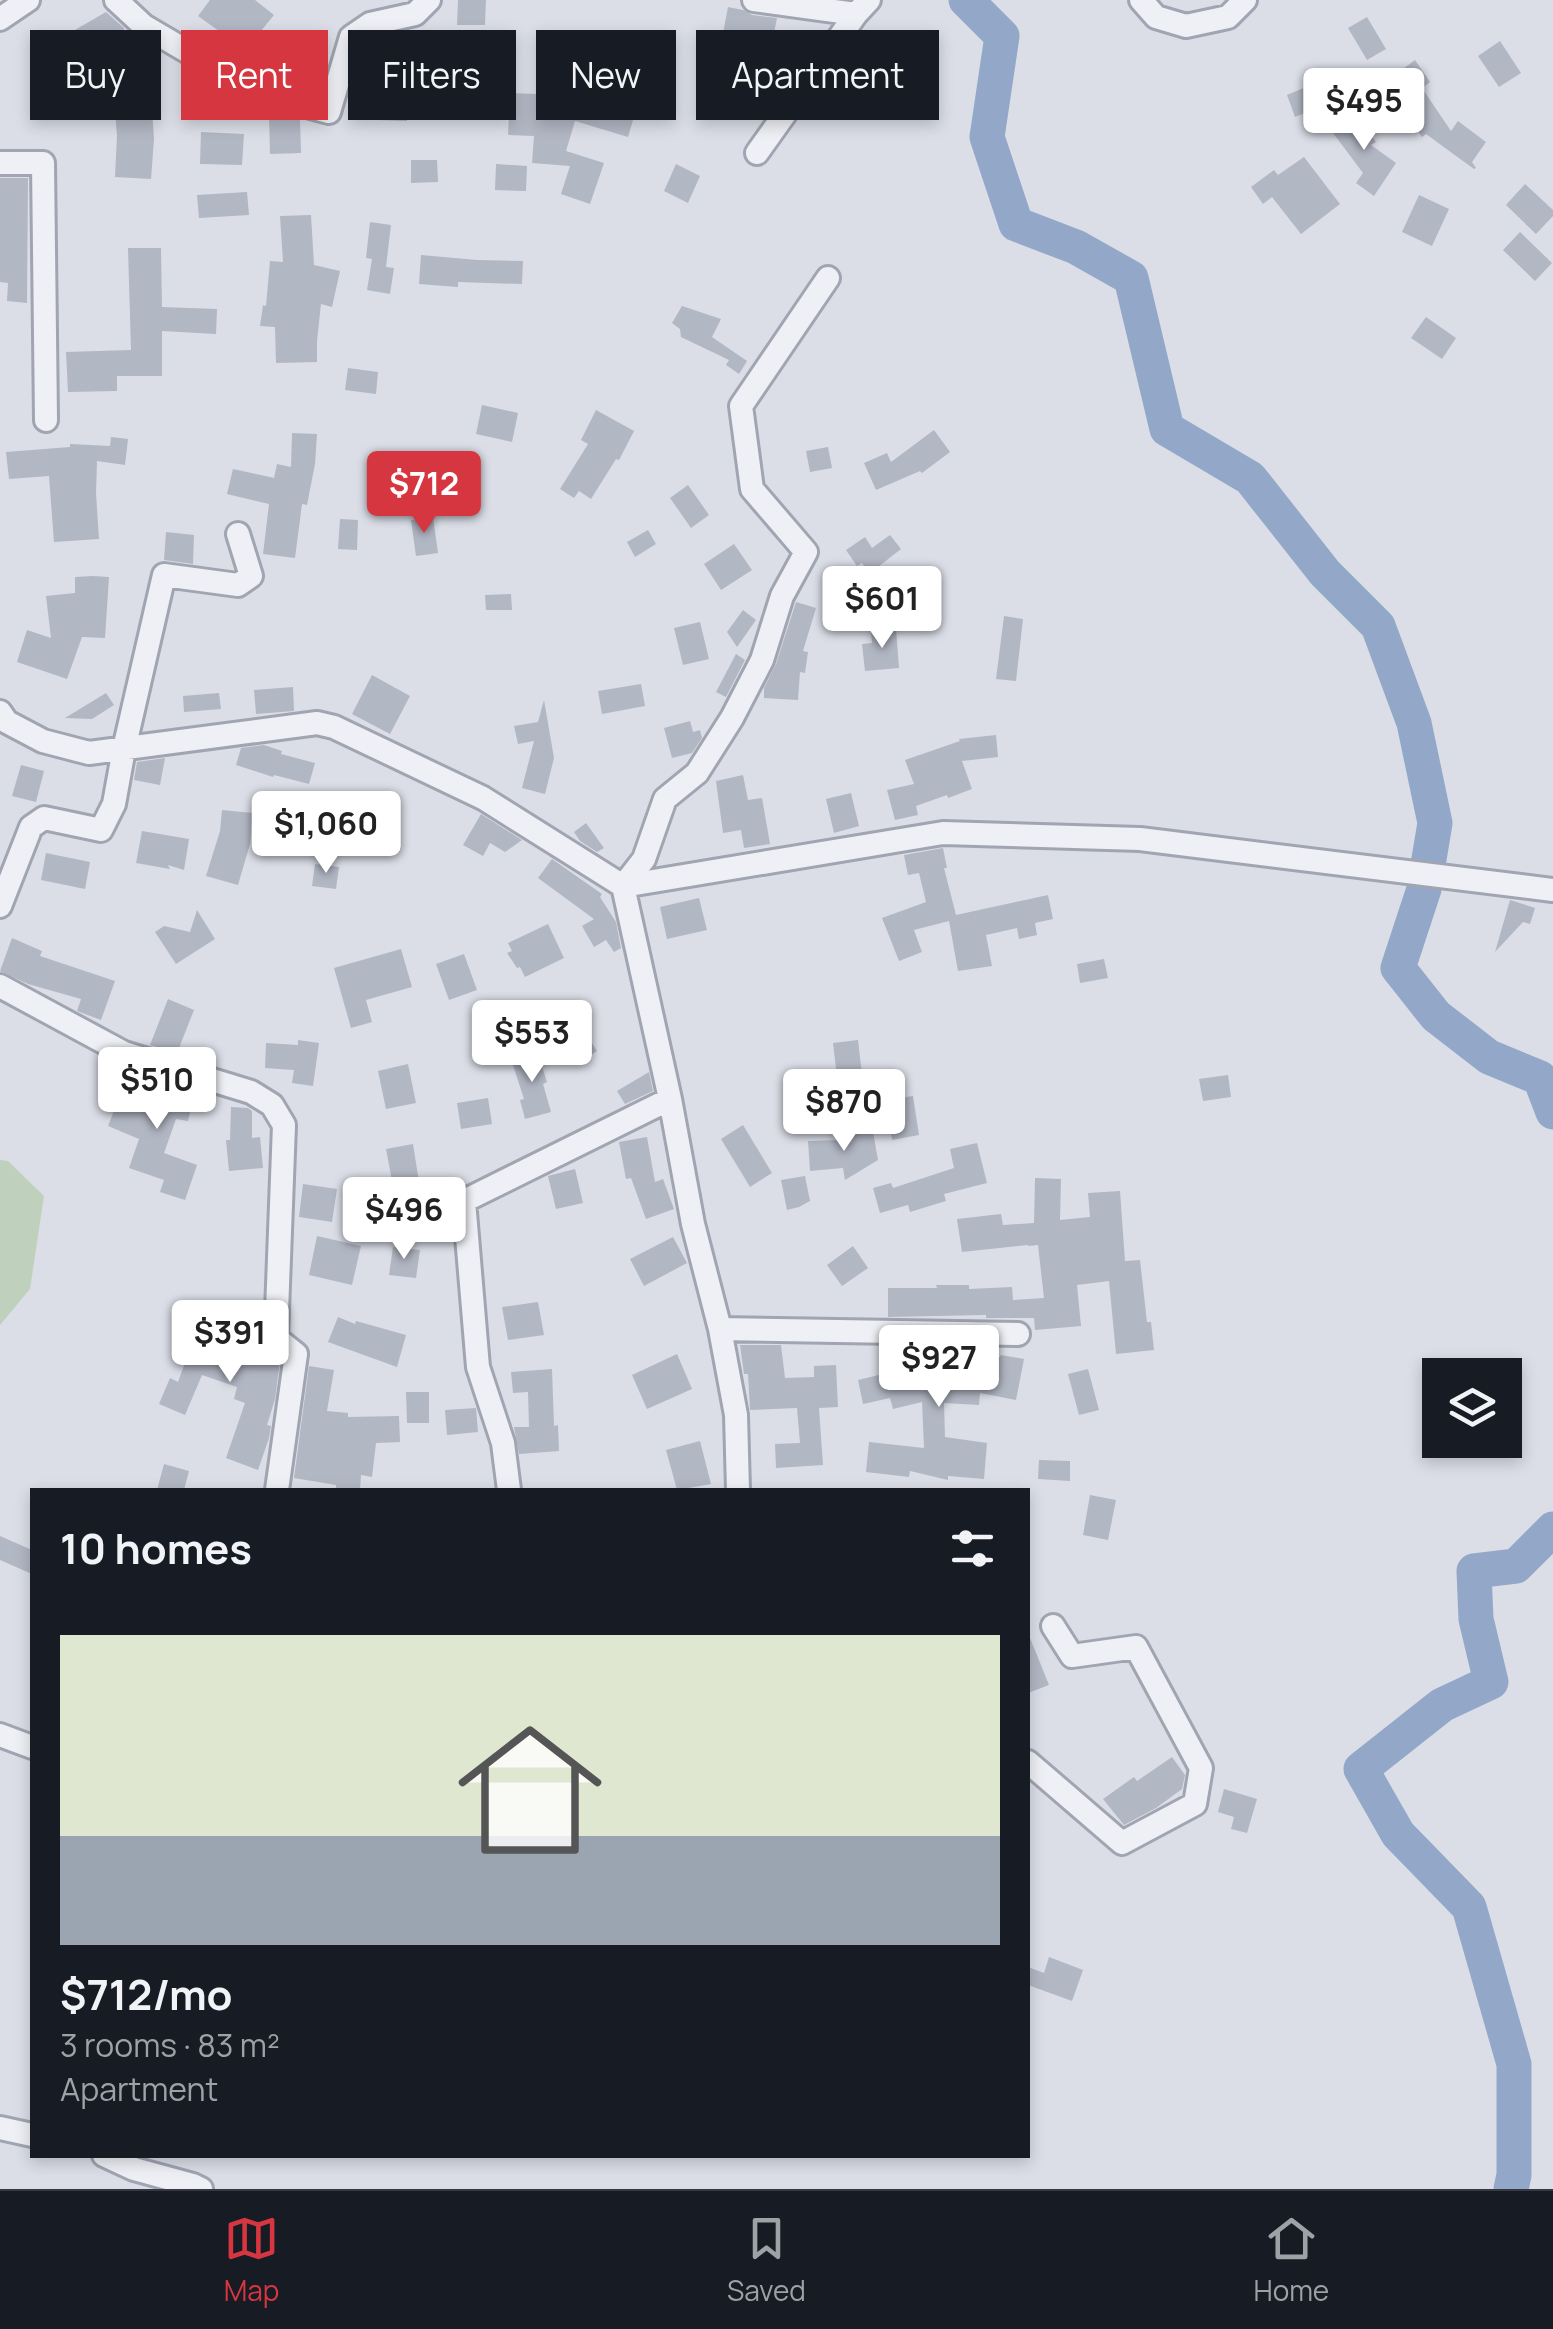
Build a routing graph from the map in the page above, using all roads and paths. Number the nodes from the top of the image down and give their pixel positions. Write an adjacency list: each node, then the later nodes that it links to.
1 (28, 0): 8 (street)
2 (116, 0): 3 (street)
3 (429, 0)
4 (754, 0): 7 (street)
5 (1142, 0): 6 (street)
6 (1245, 0)
7 (863, 7): 9 (street)
8 (0, 19)
9 (757, 153)
10 (0, 164): 12 (street)
11 (828, 278): 16 (street)
12 (46, 420)
13 (238, 534): 15 (street)
14 (0, 712): 15 (street)
15 (124, 748): 16 (street); 18 (street)
16 (623, 886): 17 (street); 20 (street)
17 (1553, 890)
18 (0, 906)
19 (0, 986): 23 (street)
20 (670, 1099): 21 (street); 24 (street)
21 (720, 1329): 22 (street); 25 (street)
22 (1018, 1334)
23 (277, 1488)
24 (510, 1488)
25 (738, 1488)
26 (1053, 1626): 29 (street)
27 (0, 1736): 28 (street)
28 (30, 1746)
29 (1030, 1764)
30 (0, 2128): 31 (street)
31 (30, 2135)
32 (110, 2158): 33 (street)
33 (201, 2189)

